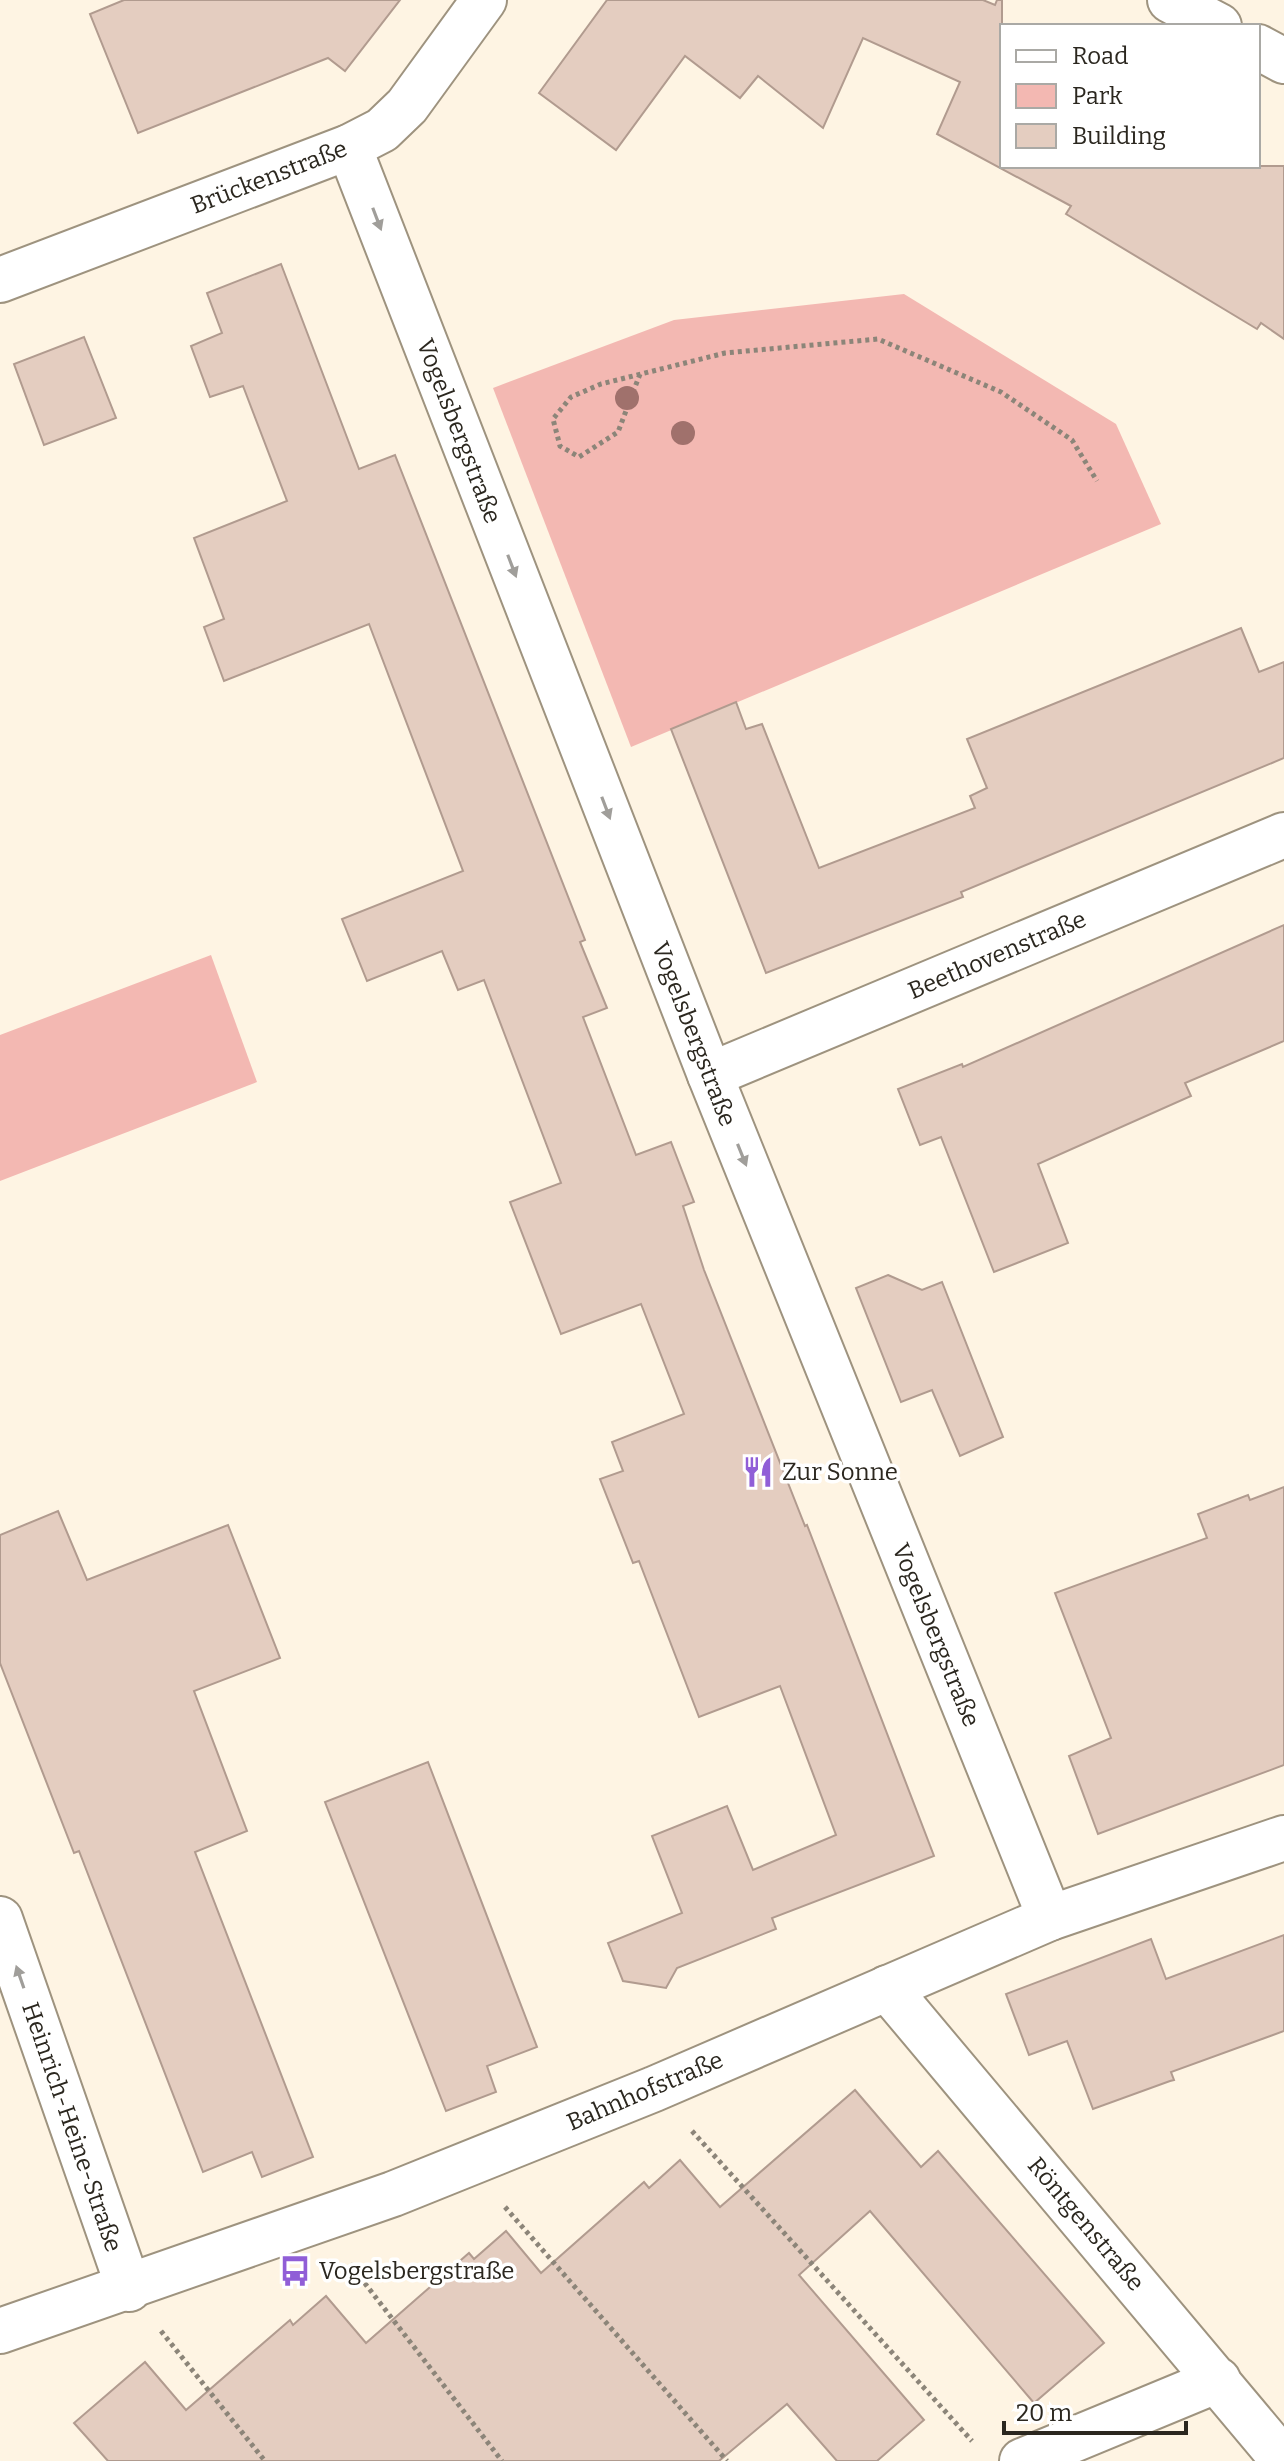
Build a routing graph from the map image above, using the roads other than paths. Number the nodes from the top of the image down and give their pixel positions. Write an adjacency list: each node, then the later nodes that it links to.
1 (484, 0): 6 (street, Brückenstraße)
2 (1170, 0): 3 (street)
3 (1215, 24)
4 (1260, 48): 5 (street)
5 (1284, 61)
6 (349, 147): 7 (street, Brückenstraße); 9 (street, Vogelsbergstraße, one-way to 9)
7 (0, 280)
8 (1284, 835): 9 (street, Beethovenstraße)
9 (710, 1075): 11 (street, Vogelsbergstraße, one-way to 11)
10 (1284, 1838): 11 (street, Bahnhofstraße)
11 (1050, 1918): 13 (street, Bahnhofstraße)
12 (0, 1919): 14 (street, Heinrich-Heine-Straße, one-way to 12)
13 (887, 1988): 14 (street, Bahnhofstraße); 16 (street, Röntgenstraße)
14 (129, 2289): 15 (street, Bahnhofstraße)
15 (0, 2331)
16 (1218, 2380): 17 (street); 18 (street, Röntgenstraße)
17 (1022, 2461)
18 (1284, 2461)

